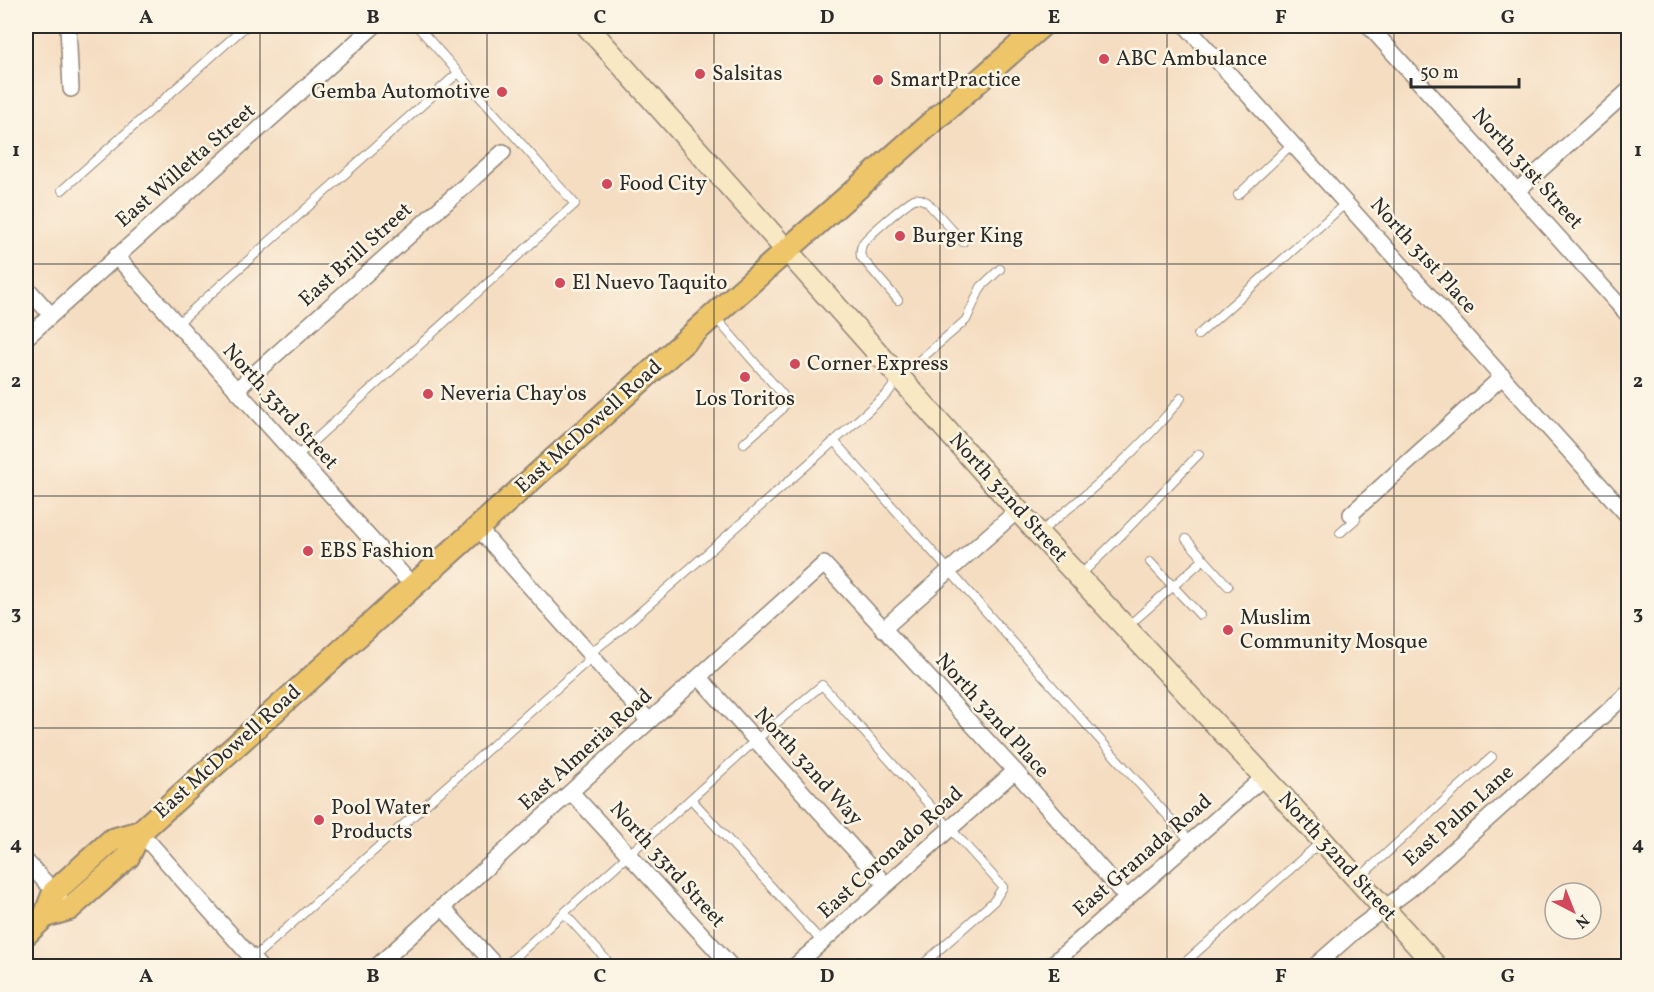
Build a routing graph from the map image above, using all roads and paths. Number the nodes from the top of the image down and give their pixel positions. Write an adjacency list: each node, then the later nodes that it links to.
1 (68, 26): 10 (street)
2 (246, 26): 14 (lane)
3 (374, 26): 20 (street, East Willetta Street)
4 (417, 26): 9 (lane)
5 (586, 26): 19 (main road, North 32nd Street)
6 (1041, 26): 19 (main road, East McDowell Road)
7 (1186, 26): 12 (street, North 31st Place)
8 (1370, 26): 15 (street, North 31st Street)
9 (458, 73): 27 (lane); 37 (lane)
10 (71, 89)
11 (1629, 91): 15 (street)
12 (1292, 144): 16 (lane); 17 (street, North 31st Place)
13 (503, 152): 32 (street, East Brill Street)
14 (62, 190)
15 (1518, 190): 26 (street, North 31st Street)
16 (1238, 195)
17 (1346, 203): 28 (lane); 31 (street, North 31st Place)
18 (963, 242): 23 (lane)
19 (786, 251): 25 (main road, East McDowell Road); 30 (main road, North 32nd Street)
20 (116, 256): 24 (street, East Willetta Street); 27 (street, North 33rd Street)
21 (1000, 269): 30 (lane)
22 (26, 286): 24 (street)
23 (898, 300)
24 (51, 315): 29 (street, East Willetta Street)
25 (714, 315): 35 (lane); 41 (main road, East McDowell Road)
26 (1629, 315)
27 (177, 324): 32 (street, North 33rd Street)
28 (1198, 334)
29 (26, 338)
30 (900, 376): 34 (lane); 38 (main road, North 32nd Street)
31 (1503, 376): 39 (street); 40 (street, North 31st Place)
32 (236, 390): 37 (street, North 33rd Street)
33 (1181, 398): 42 (lane)
34 (834, 441): 48 (lane); 56 (lane)
35 (744, 443)
36 (1199, 454): 49 (lane)
37 (296, 457): 50 (street, North 33rd Street)
38 (1018, 510): 42 (main road, North 32nd Street); 48 (street)
39 (1351, 514): 43 (lane)
40 (1629, 516)
41 (478, 528): 50 (main road, East McDowell Road); 56 (street)
42 (1038, 533): 49 (main road, North 32nd Street)
43 (1340, 533)
44 (1186, 539): 45 (lane)
45 (1204, 559): 51 (lane); 52 (lane)
46 (1150, 562): 51 (lane)
47 (824, 564): 55 (street, North 32nd Place); 57 (street, East Almeria Road)
48 (950, 570): 55 (street); 69 (lane)
49 (1078, 576): 54 (main road, North 32nd Street)
50 (413, 586): 67 (main road, East McDowell Road)
51 (1173, 586): 53 (lane); 54 (lane)
52 (1228, 586)
53 (1200, 615)
54 (1127, 627): 63 (main road, North 32nd Street)
55 (883, 629): 62 (street, North 32nd Place)
56 (590, 656): 59 (street); 81 (lane)
57 (699, 677): 59 (street, East Almeria Road); 60 (street, North 32nd Way)
58 (1629, 693): 77 (street, East Palm Lane)
59 (649, 721): 64 (street, East Almeria Road)
60 (756, 740): 65 (lane); 66 (lane); 73 (street, North 32nd Way)
61 (1492, 757): 72 (lane)
62 (1015, 771): 66 (street, East Coronado Road); 74 (street, North 32nd Place)
63 (1264, 777): 68 (main road, North 32nd Street); 69 (street, East Granada Road)
64 (572, 792): 70 (street, North 33rd Street); 76 (street, East Almeria Road)
65 (691, 799): 70 (lane); 80 (lane)
66 (949, 829): 73 (street, East Coronado Road); 88 (lane)
67 (140, 832): 75 (main road, East McDowell Road); 81 (street)
68 (1323, 841): 72 (main road, North 32nd Street); 90 (lane)
69 (1191, 842): 74 (street, East Granada Road)
70 (629, 854): 78 (lane); 86 (street, North 33rd Street)
71 (26, 861): 75 (street)
72 (1358, 880): 77 (main road, North 32nd Street)
73 (886, 885): 80 (street, East Coronado Road)
74 (1127, 898): 89 (street, East Granada Road)
75 (62, 901): 79 (main road, East McDowell Road)
76 (442, 907): 82 (street, East Almeria Road); 83 (street)
77 (1383, 909): 91 (street, East Palm Lane); 92 (main road, North 32nd Street)
78 (564, 913): 84 (lane); 85 (lane)
79 (26, 934)
80 (822, 942): 87 (street, East Coronado Road)
81 (255, 963)
82 (377, 966)
83 (496, 966)
84 (505, 966)
85 (612, 966)
86 (731, 966)
87 (795, 966)
88 (921, 966)
89 (1050, 966)
90 (1181, 966)
91 (1315, 966)
92 (1436, 966)

